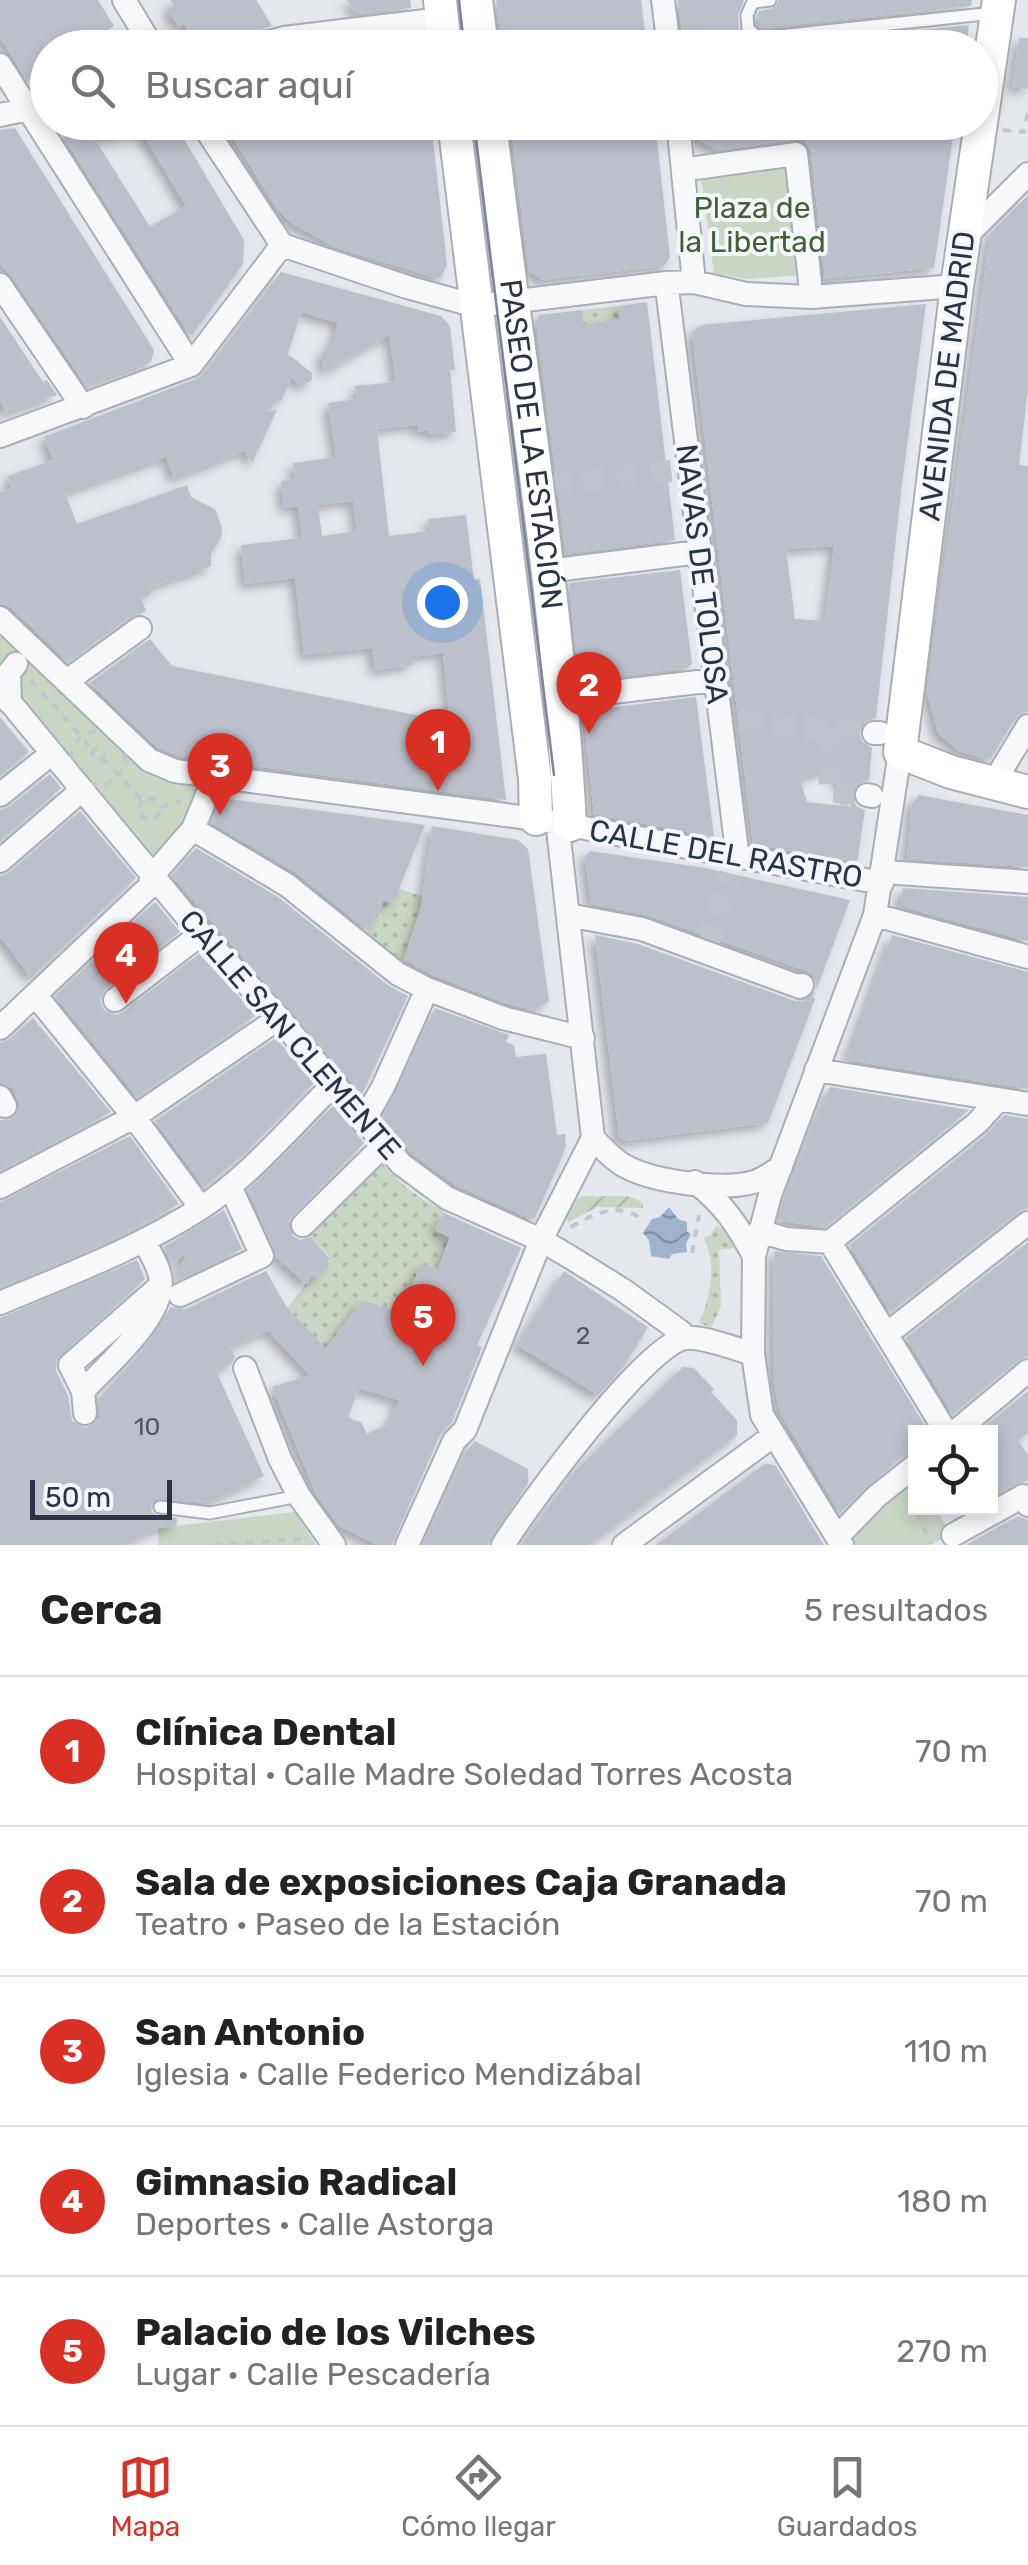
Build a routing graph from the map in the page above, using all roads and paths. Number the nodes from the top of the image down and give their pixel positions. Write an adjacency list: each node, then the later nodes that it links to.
1 (124, 0): 7 (street)
2 (476, 0): 9 (main road)
3 (663, 0): 10 (street)
4 (770, 0): 11 (lane)
5 (998, 6): 12 (lane)
6 (442, 22): 8 (street)
7 (142, 30)
8 (363, 30)
9 (480, 30)
10 (667, 30)
11 (749, 30)
12 (819, 30)
13 (0, 65): 14 (street)
14 (30, 100)
15 (30, 109): 17 (street)
16 (1028, 111): 18 (path)
17 (0, 115)
18 (1003, 130)
19 (56, 140): 36 (street)
20 (213, 140): 28 (street)
21 (456, 140): 35 (main road, PASEO DE LA ESTACIÓN)
22 (492, 140): 34 (main road, PASEO DE LA ESTACIÓN)
23 (680, 140): 29 (street)
24 (978, 140): 27 (main road, AVENIDA DE MADRID)
25 (696, 168): 30 (street)
26 (1028, 174): 27 (street)
27 (964, 238): 32 (main road, AVENIDA DE MADRID)
28 (282, 245): 35 (street); 36 (street)
29 (694, 282): 32 (street); 34 (street)
30 (810, 282)
31 (0, 285): 37 (street)
32 (957, 286): 50 (main road, AVENIDA DE MADRID)
33 (668, 296): 39 (street, NAVAS DE TOLOSA)
34 (511, 302): 35 (street); 40 (main road, PASEO DE LA ESTACIÓN)
35 (476, 306): 60 (main road, PASEO DE LA ESTACIÓN)
36 (191, 366): 37 (street)
37 (82, 408): 38 (street)
38 (0, 436)
39 (699, 552): 40 (street); 44 (street, NAVAS DE TOLOSA)
40 (548, 571): 47 (main road, PASEO DE LA ESTACIÓN)
41 (0, 618): 45 (street, CALLE DEL RASTRO)
42 (140, 628): 45 (street)
43 (16, 664): 46 (street); 49 (path)
44 (715, 680): 47 (street); 62 (street, NAVAS DE TOLOSA)
45 (67, 681): 53 (street, CALLE DEL RASTRO)
46 (5, 697): 51 (street, CALLE SAN CLEMENTE)
47 (562, 698): 60 (main road, PASEO DE LA ESTACIÓN)
48 (1028, 726): 54 (street)
49 (81, 735): 52 (path); 52 (path); 52 (path)
50 (885, 740): 54 (main road); 64 (street)
51 (52, 754): 55 (street, CALLE SAN CLEMENTE); 56 (street)
52 (118, 776): 57 (path)
53 (214, 778): 59 (street); 60 (street, CALLE DEL RASTRO)
54 (1012, 788)
55 (82, 790): 61 (street); 63 (street, CALLE SAN CLEMENTE)
56 (0, 795)
57 (142, 800): 58 (path); 58 (path)
58 (161, 807): 59 (path)
59 (185, 820): 63 (street); 71 (street)
60 (555, 824): 64 (street, CALLE DEL RASTRO); 66 (street)
61 (0, 861)
62 (734, 863)
63 (152, 876): 68 (street, CALLE SAN CLEMENTE); 72 (street)
64 (883, 877): 65 (street, CALLE DEL RASTRO); 67 (street)
65 (1028, 882)
66 (568, 915): 70 (street); 76 (street)
67 (875, 916): 69 (street); 77 (street)
68 (202, 934): 73 (street); 74 (street, CALLE SAN CLEMENTE)
69 (1028, 957)
70 (800, 987)
71 (427, 989): 76 (street); 82 (street)
72 (36, 996): 75 (street); 81 (street)
73 (115, 1000)
74 (279, 1018): 78 (street, CALLE SAN CLEMENTE); 81 (street)
75 (0, 1028)
76 (583, 1038): 83 (street)
77 (816, 1070): 79 (street); 85 (street)
78 (335, 1083): 82 (street, CALLE SAN CLEMENTE); 87 (street)
79 (1000, 1099): 80 (street); 97 (street)
80 (1028, 1104)
81 (134, 1117): 88 (street); 89 (street)
82 (363, 1122): 84 (street, CALLE SAN CLEMENTE)
83 (593, 1138): 86 (street); 96 (street)
84 (383, 1146): 93 (street); 96 (street, CALLE SAN CLEMENTE)
85 (781, 1166): 86 (street); 94 (street)
86 (695, 1182): 99 (street)
87 (230, 1186): 89 (street); 100 (street)
88 (0, 1187)
89 (201, 1208): 95 (street)
90 (698, 1210): 98 (path)
91 (640, 1218): 96 (path)
92 (1028, 1223): 103 (street)
93 (303, 1225)
94 (759, 1231): 97 (street); 99 (street)
95 (144, 1240): 100 (street); 101 (street)
96 (541, 1240): 102 (street, CALLE SAN CLEMENTE); 120 (street)
97 (830, 1242): 103 (street)
98 (692, 1252)
99 (754, 1256): 104 (street)
100 (170, 1290): 107 (street)
101 (0, 1304)
102 (681, 1332)
103 (887, 1334): 108 (street)
104 (754, 1354): 110 (street); 121 (street)
105 (245, 1368): 112 (street)
106 (1028, 1372): 109 (street)
107 (84, 1402)
108 (942, 1425)
109 (964, 1425)
110 (774, 1436): 117 (street); 122 (street)
111 (908, 1471): 117 (street)
112 (299, 1496): 114 (lane); 118 (street)
113 (1028, 1505): 116 (street)
114 (160, 1507)
115 (930, 1515): 116 (path)
116 (942, 1539)
117 (840, 1540)
118 (330, 1543): 119 (path)
119 (214, 1545)
120 (407, 1545)
121 (503, 1545)
122 (624, 1545)

